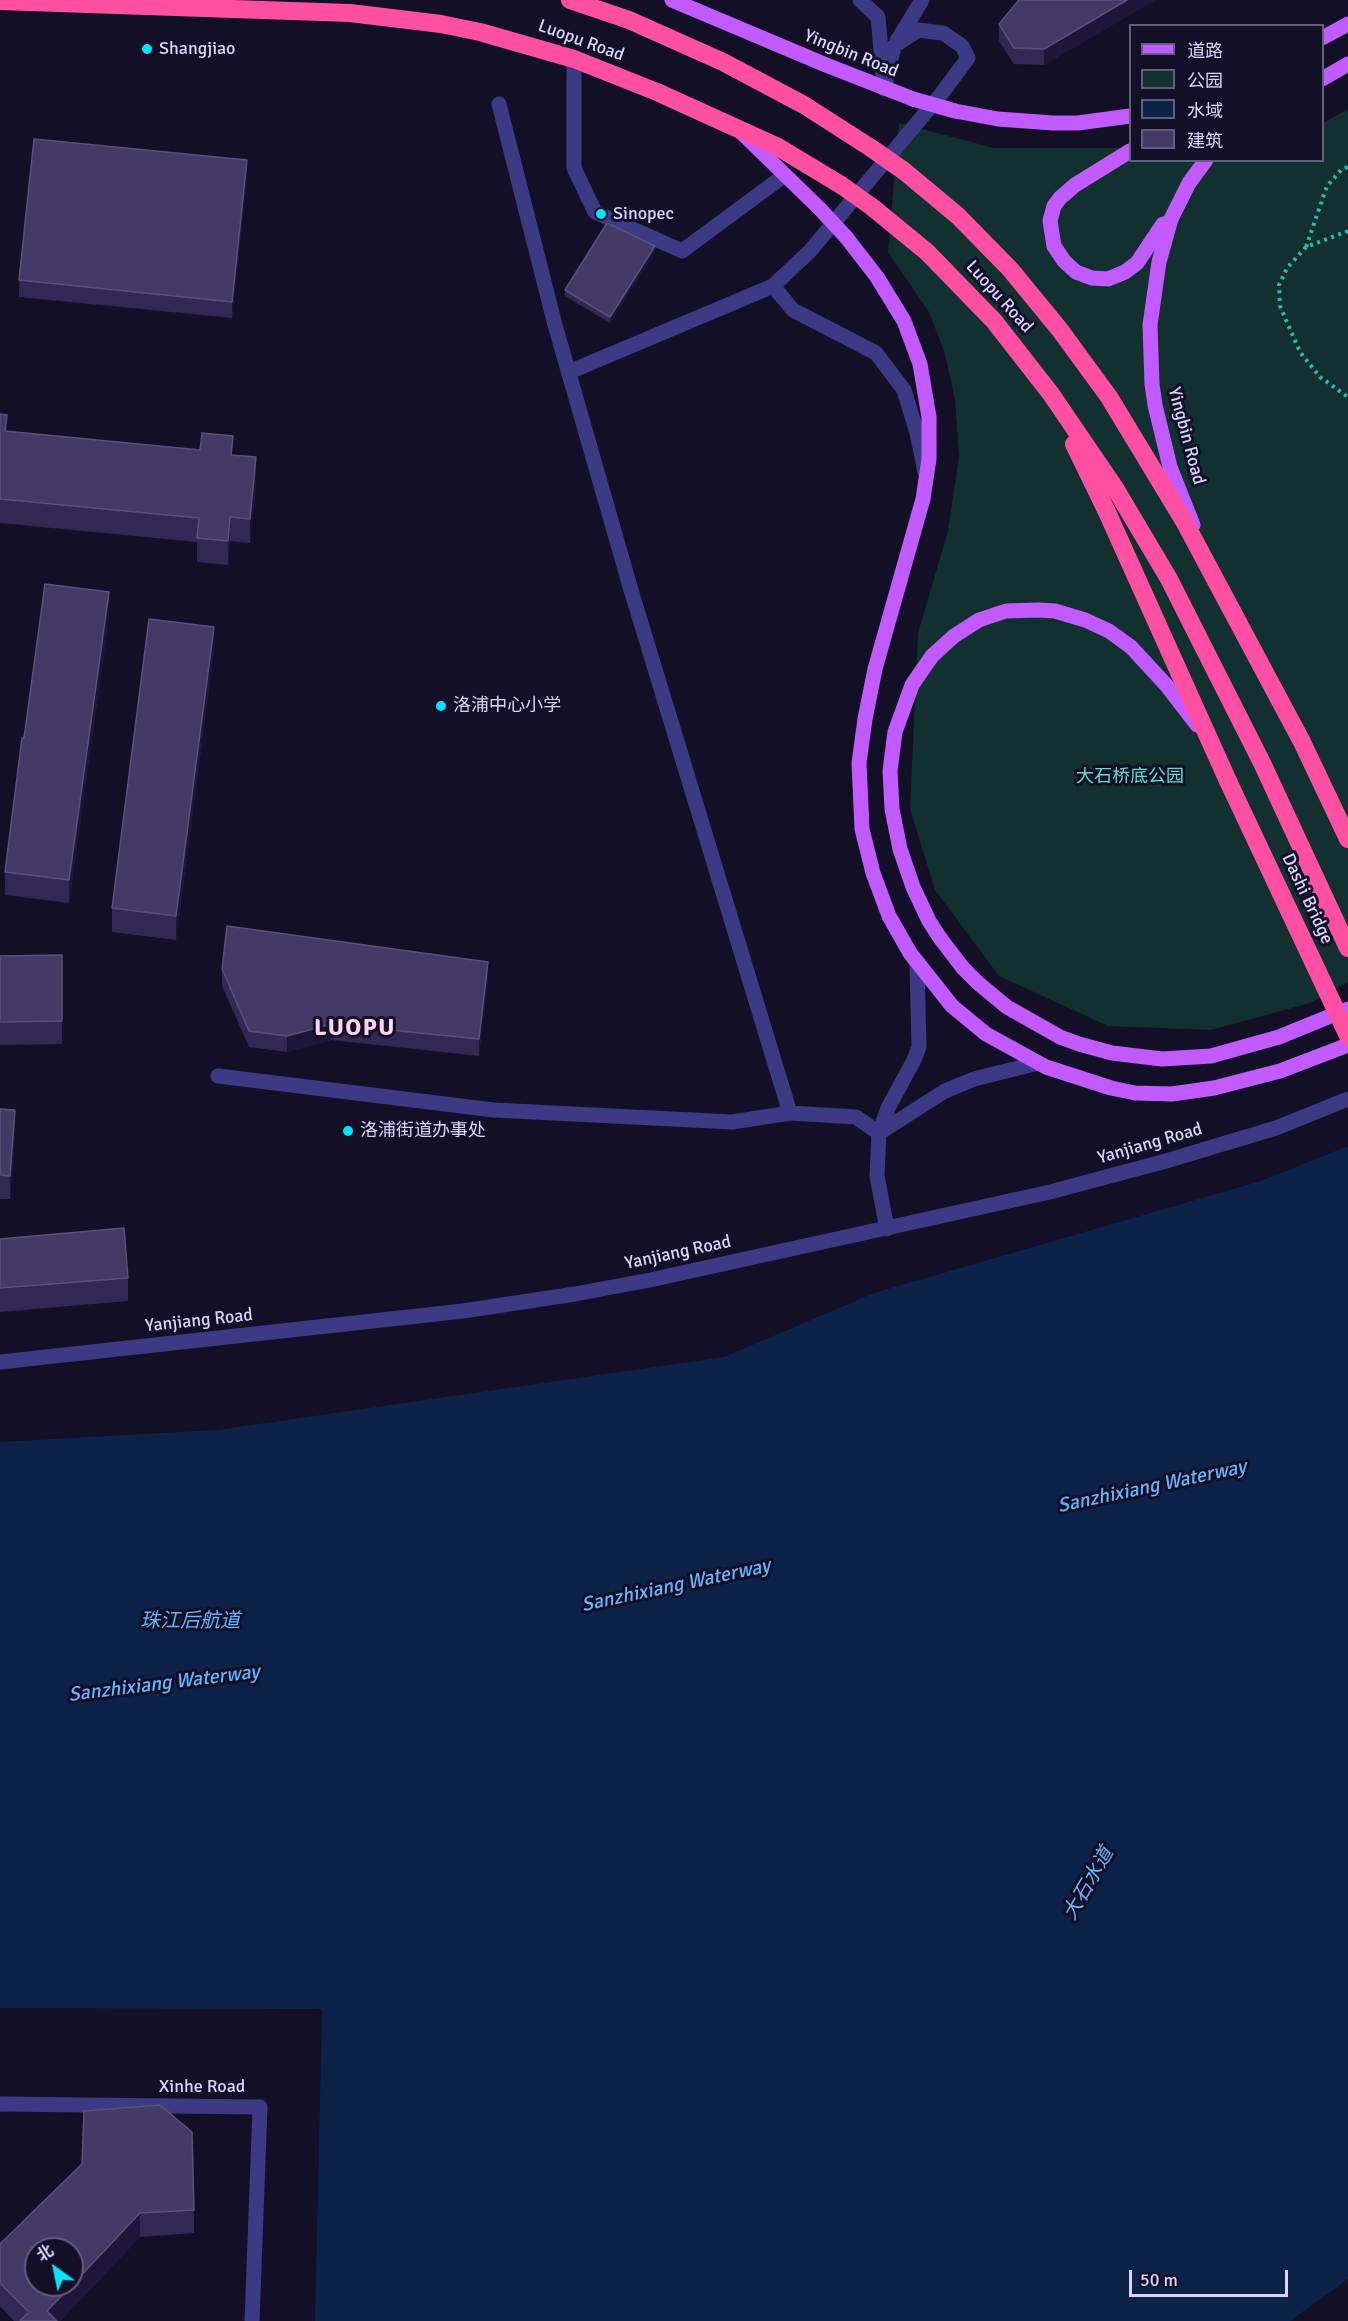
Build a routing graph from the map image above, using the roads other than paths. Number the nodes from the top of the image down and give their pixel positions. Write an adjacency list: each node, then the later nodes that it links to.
1 (570, 0): 25 (highway, Luopu Road, bridge)
2 (672, 0): 6 (main road, Yingbin Road)
3 (860, 0): 13 (street)
4 (922, 0): 9 (street)
5 (0, 1): 10 (highway, Luopu Road)
6 (696, 3): 13 (main road, Yingbin Road)
7 (1348, 24): 8 (main road)
8 (1324, 37)
9 (894, 46): 13 (street); 21 (street)
10 (574, 59): 16 (highway, Luopu Road); 19 (street)
11 (1348, 64): 12 (main road)
12 (1324, 78)
13 (884, 88): 15 (main road, Yingbin Road, bridge)
14 (499, 104): 22 (street)
15 (1129, 116)
16 (737, 129): 19 (main road); 23 (highway, Luopu Road, bridge)
17 (1129, 152): 20 (main road)
18 (1205, 162): 20 (main road, Yingbin Road)
19 (785, 175): 24 (main road, bridge)
20 (1189, 183): 25 (main road, Yingbin Road)
21 (773, 286): 22 (street); 24 (street)
22 (568, 372): 37 (street)
23 (1044, 384): 26 (highway, Luopu Road); 27 (highway, Luopu Road)
24 (927, 479): 30 (main road)
25 (1302, 742): 28 (highway)
26 (1262, 763): 29 (highway, Dashi Bridge)
27 (1228, 781): 31 (main road); 32 (highway, Dashi Bridge, bridge)
28 (1348, 839)
29 (1348, 948)
30 (917, 964): 34 (main road); 38 (street)
31 (1348, 1009)
32 (1348, 1035)
33 (1348, 1045): 34 (main road)
34 (1038, 1063): 38 (street)
35 (218, 1077): 37 (street)
36 (1348, 1099): 39 (street, Yanjiang Road)
37 (790, 1113): 38 (street)
38 (879, 1133): 39 (street)
39 (887, 1229): 40 (street, Yanjiang Road)
40 (0, 1362)
41 (0, 2104): 42 (street, Xinhe Road)
42 (252, 2321)

